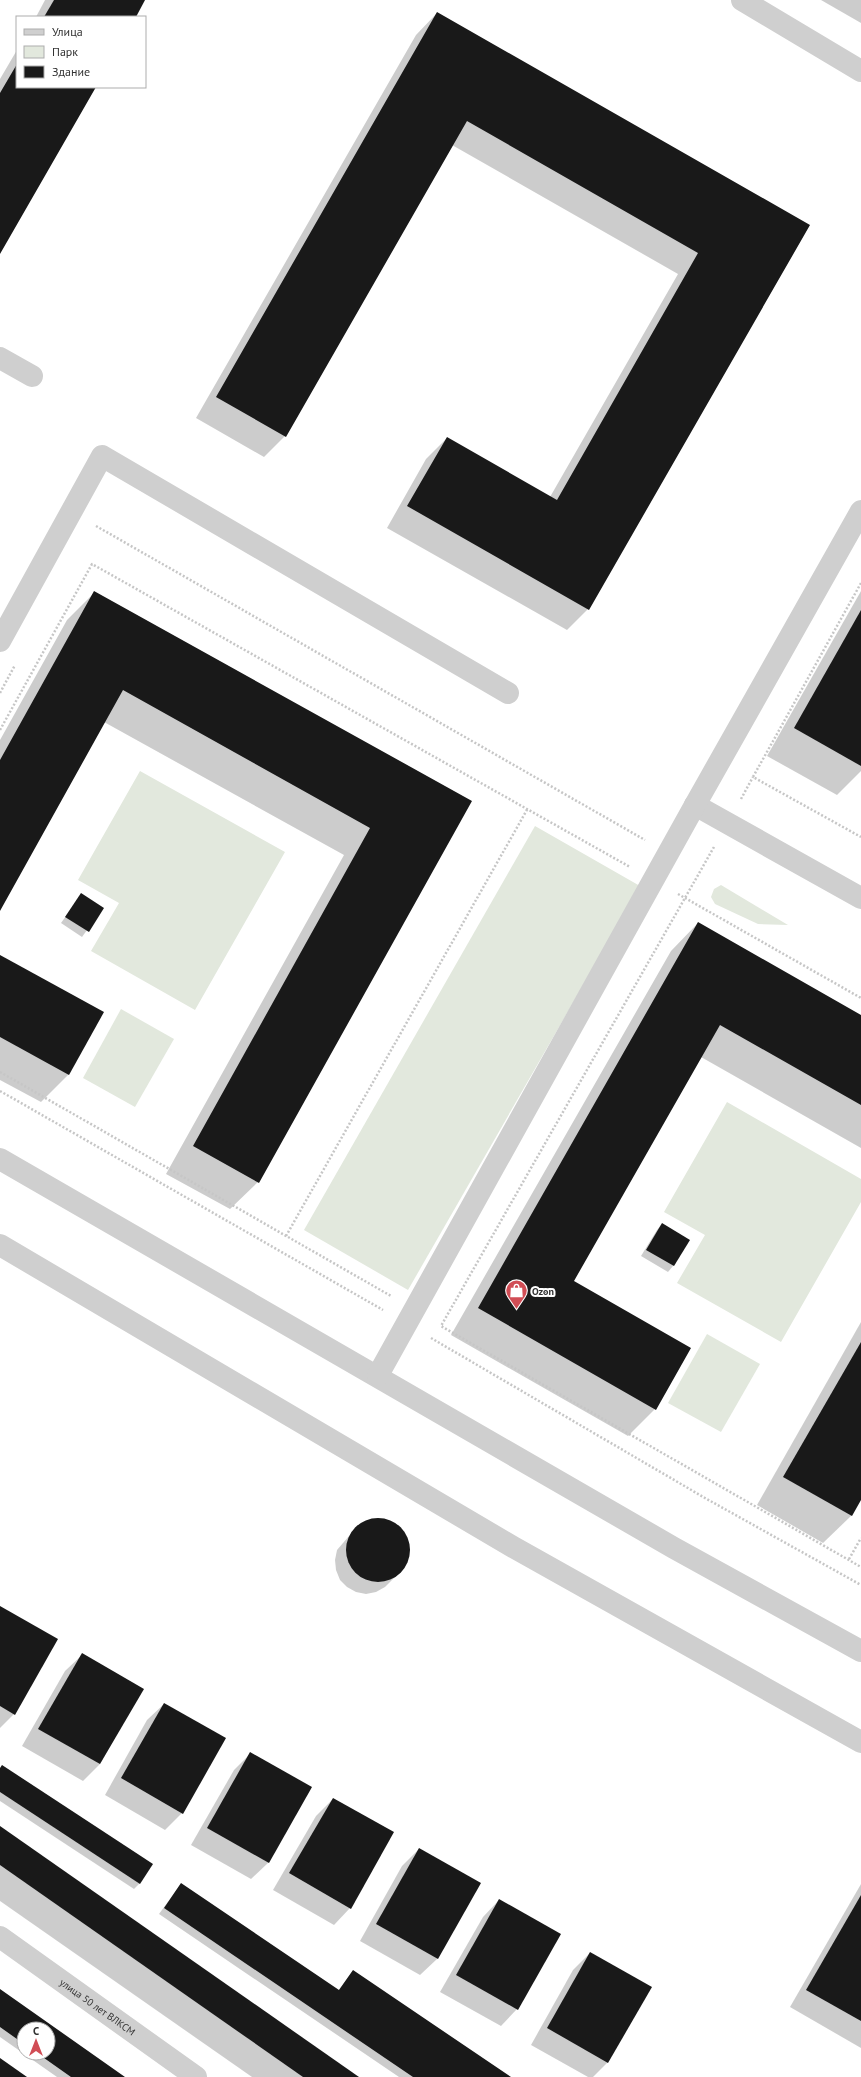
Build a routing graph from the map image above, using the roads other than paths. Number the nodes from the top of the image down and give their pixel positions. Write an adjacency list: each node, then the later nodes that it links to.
1 (742, 0): 2 (street)
2 (861, 71)
3 (0, 358): 4 (street)
4 (32, 376)
5 (861, 511): 8 (street)
6 (0, 641): 7 (street)
7 (508, 693)
8 (695, 805): 9 (street); 12 (street)
9 (861, 898)
10 (0, 1159): 12 (street)
11 (0, 1245): 14 (street)
12 (378, 1375): 13 (street)
13 (861, 1652)
14 (861, 1742)
15 (0, 1936): 16 (street, улица 50 лет ВЛКСМ)
16 (196, 2077)

